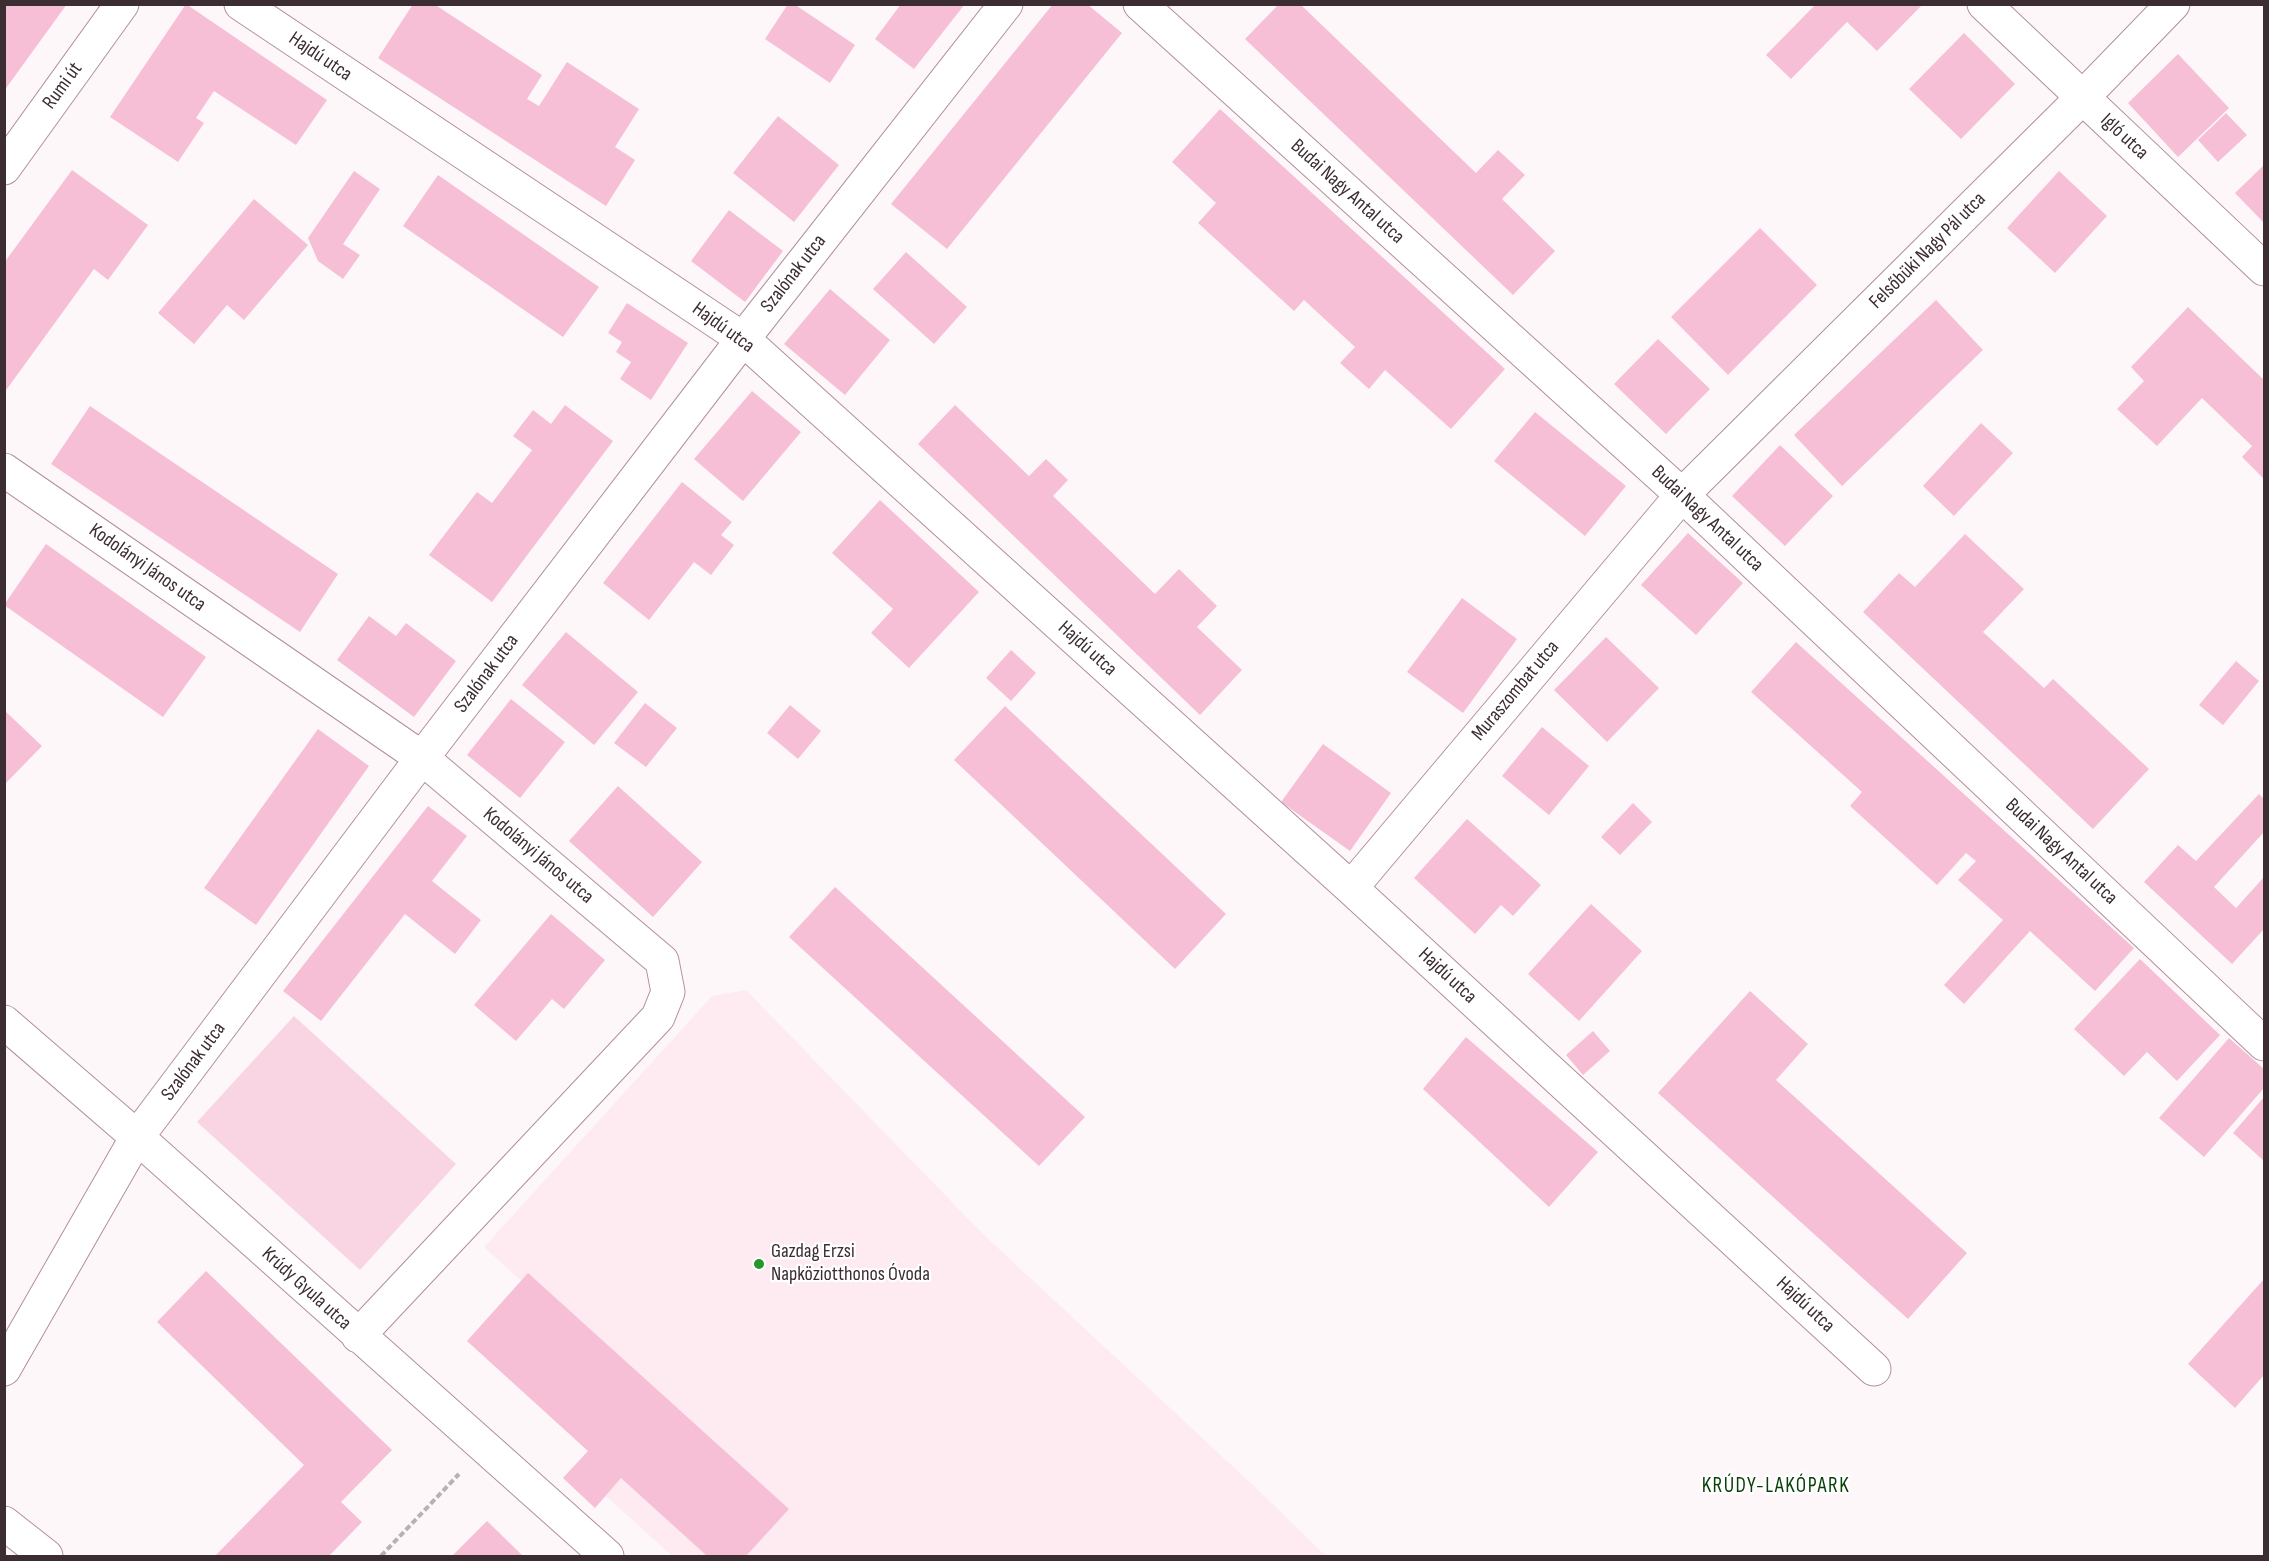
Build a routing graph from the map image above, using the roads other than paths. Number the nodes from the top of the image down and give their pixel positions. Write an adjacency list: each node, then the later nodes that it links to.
1 (122, 4): 8 (street, Rumi út)
2 (241, 4): 10 (street, Hajdú utca)
3 (1006, 4): 10 (street, Szalónak utca)
4 (1140, 4): 12 (street, Budai Nagy Antal utca)
5 (1984, 4): 7 (street, Igló utca)
6 (2173, 4): 7 (street, Felsőbüki Nagy Pál utca)
7 (2082, 98): 9 (street, Igló utca); 12 (street, Felsőbüki Nagy Pál utca)
8 (4, 168)
9 (2265, 269)
10 (743, 339): 13 (street, Szalónak utca); 14 (street, Hajdú utca)
11 (4, 470): 13 (street, Kodolányi János utca)
12 (1682, 495): 14 (street, Muraszombat utca); 16 (street, Budai Nagy Antal utca)
13 (422, 759): 17 (street, Szalónak utca); 18 (street, Kodolányi János utca)
14 (1351, 888): 20 (street, Hajdú utca)
15 (4, 1022): 17 (street, Krúdy Gyula utca)
16 (2265, 1044)
17 (137, 1137): 18 (street, Krúdy Gyula utca); 19 (street, Szalónak utca)
18 (358, 1336): 23 (street, Krúdy Gyula utca)
19 (4, 1369)
20 (1874, 1369)
21 (4, 1523): 22 (street)
22 (46, 1557)
23 (607, 1557)

